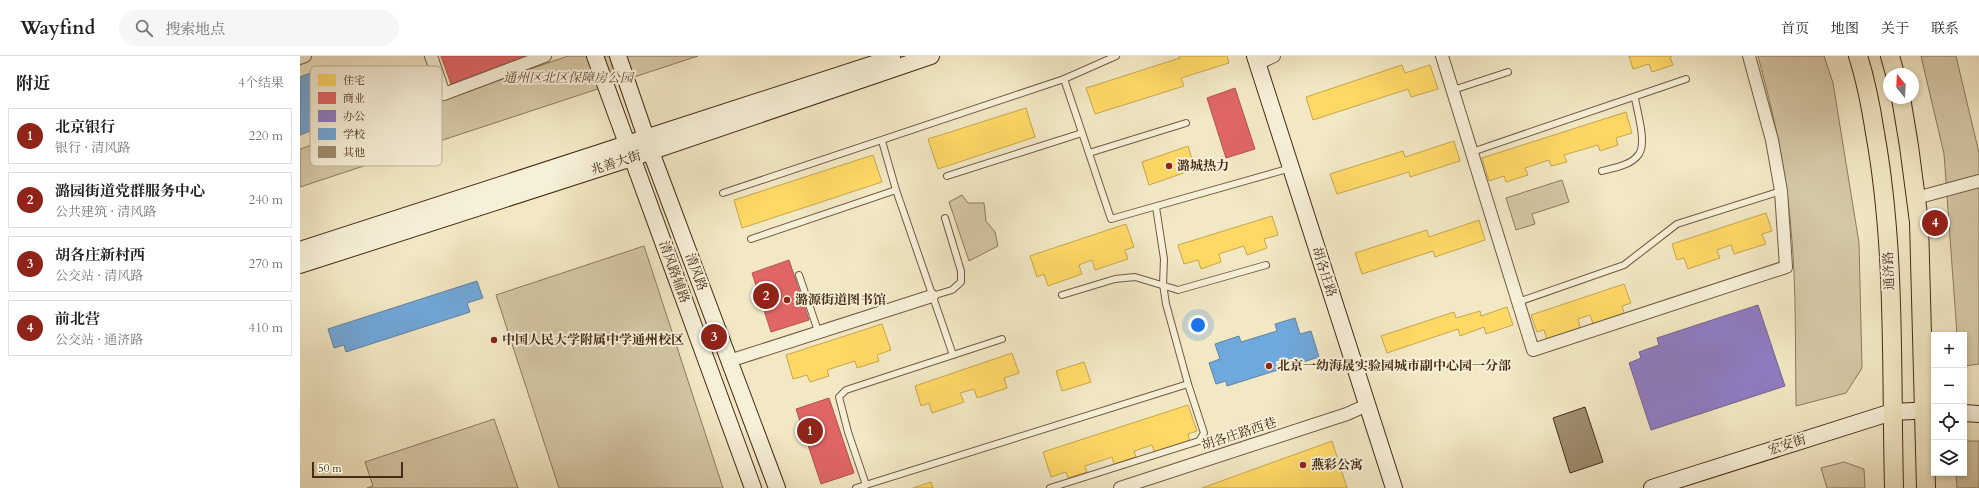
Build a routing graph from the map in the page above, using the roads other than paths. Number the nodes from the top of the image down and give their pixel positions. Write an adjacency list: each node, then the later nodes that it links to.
1 (305, 56): 14 (street)
2 (431, 56): 16 (street)
3 (545, 56): 21 (street)
4 (595, 56): 29 (street, 清风路辅路)
5 (618, 56): 28 (street, 清风路)
6 (898, 56): 28 (street, 兆善大街)
7 (931, 56): 28 (street, 兆善大街)
8 (1116, 56): 19 (lane)
9 (1274, 56): 15 (street)
10 (1442, 56): 22 (street)
11 (1749, 56): 37 (street)
12 (1858, 56): 58 (main road, 通济路)
13 (1890, 56): 17 (main road)
14 (300, 58)
15 (1256, 60): 32 (street, 胡各庄路)
16 (434, 66)
17 (1893, 68)
18 (1508, 72): 22 (lane)
19 (1064, 79): 26 (lane); 27 (lane)
20 (1686, 79): 23 (lane)
21 (442, 88)
22 (1453, 90): 30 (street)
23 (1635, 98): 30 (lane); 33 (lane)
24 (1902, 104): 39 (main road)
25 (1186, 123): 31 (lane)
26 (1082, 133): 31 (lane); 34 (lane)
27 (882, 141): 36 (lane); 38 (lane)
28 (649, 145): 29 (street, 兆善大街); 54 (street, 清风路)
29 (630, 151): 43 (street, 兆善大街); 44 (street, 兆善大街); 62 (street, 清风路辅路)
30 (1472, 152): 50 (street)
31 (1089, 153): 40 (lane)
32 (1291, 168): 40 (lane); 56 (street, 胡各庄路)
33 (1602, 172)
34 (947, 176)
35 (1979, 181): 39 (street)
36 (896, 190): 42 (lane); 49 (lane)
37 (1781, 191): 50 (lane); 50 (street)
38 (723, 193)
39 (1916, 198): 57 (main road)
40 (1156, 207): 47 (lane)
41 (945, 218): 49 (lane)
42 (751, 239)
43 (300, 250)
44 (300, 265)
45 (1266, 265): 47 (lane)
46 (800, 274): 51 (lane)
47 (1162, 284): 48 (lane); 55 (lane)
48 (1062, 295)
49 (932, 296): 51 (street); 53 (lane)
50 (1518, 302)
51 (818, 331): 54 (street)
52 (1002, 339): 53 (lane)
53 (952, 355): 61 (lane)
54 (729, 361): 63 (street, 清风路)
55 (1188, 384): 61 (lane); 65 (lane)
56 (1367, 405): 66 (street, 胡各庄路西巷); 67 (street, 胡各庄路)
57 (1928, 410): 58 (street, 宏安街); 70 (main road)
58 (1892, 412): 68 (street, 宏安街); 69 (main road, 通济路)
59 (1967, 413): 60 (street)
60 (1979, 414)
61 (866, 485): 64 (lane)
62 (753, 488)
63 (777, 488)
64 (856, 488)
65 (1050, 488)
66 (1120, 488)
67 (1394, 488)
68 (1652, 488)
69 (1894, 488)
70 (1926, 488)

